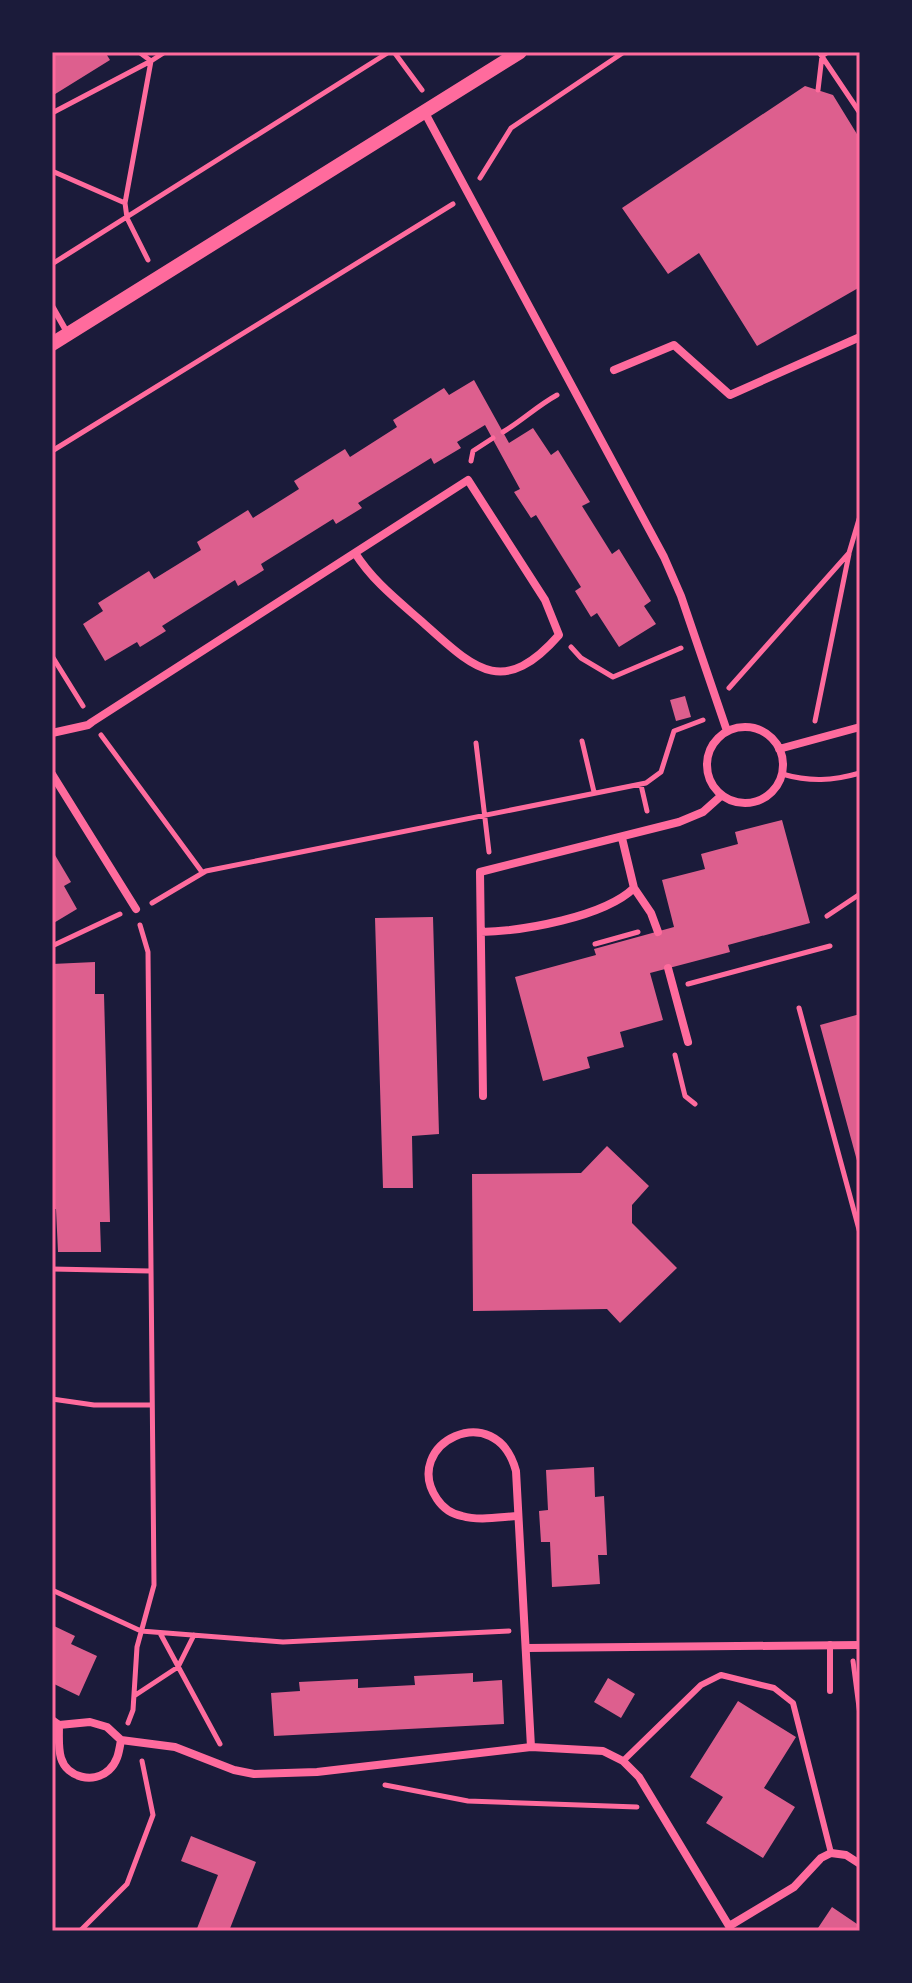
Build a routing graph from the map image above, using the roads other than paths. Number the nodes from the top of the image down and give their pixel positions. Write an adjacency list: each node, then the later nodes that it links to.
1 (520, 52): 2 (street)
2 (429, 110): 4 (street); 10 (street)
3 (52, 306): 4 (lane)
4 (69, 334): 6 (street)
5 (860, 337): 7 (street)
6 (52, 344)
7 (614, 370)
8 (355, 553): 8 (street); 11 (street)
9 (860, 727): 12 (street)
10 (727, 731): 12 (street); 14 (street)
11 (52, 733)
12 (779, 749): 14 (street)
13 (52, 774): 17 (street)
14 (722, 795): 15 (street)
15 (622, 838): 16 (street); 18 (street)
16 (634, 888): 18 (street); 19 (street)
17 (136, 909)
18 (481, 932): 22 (street)
19 (658, 932)
20 (668, 968): 21 (street)
21 (688, 1042)
22 (483, 1096)
23 (518, 1516): 23 (street); 26 (street)
24 (830, 1644): 25 (street); 26 (street); 27 (lane)
25 (855, 1644)
26 (527, 1648): 30 (street)
27 (830, 1691)
28 (56, 1722): 29 (street); 29 (street)
29 (121, 1740): 30 (street)
30 (531, 1747): 31 (street)
31 (623, 1761): 32 (lane); 34 (street)
32 (831, 1853): 33 (street); 34 (street)
33 (860, 1864)
34 (731, 1928)

